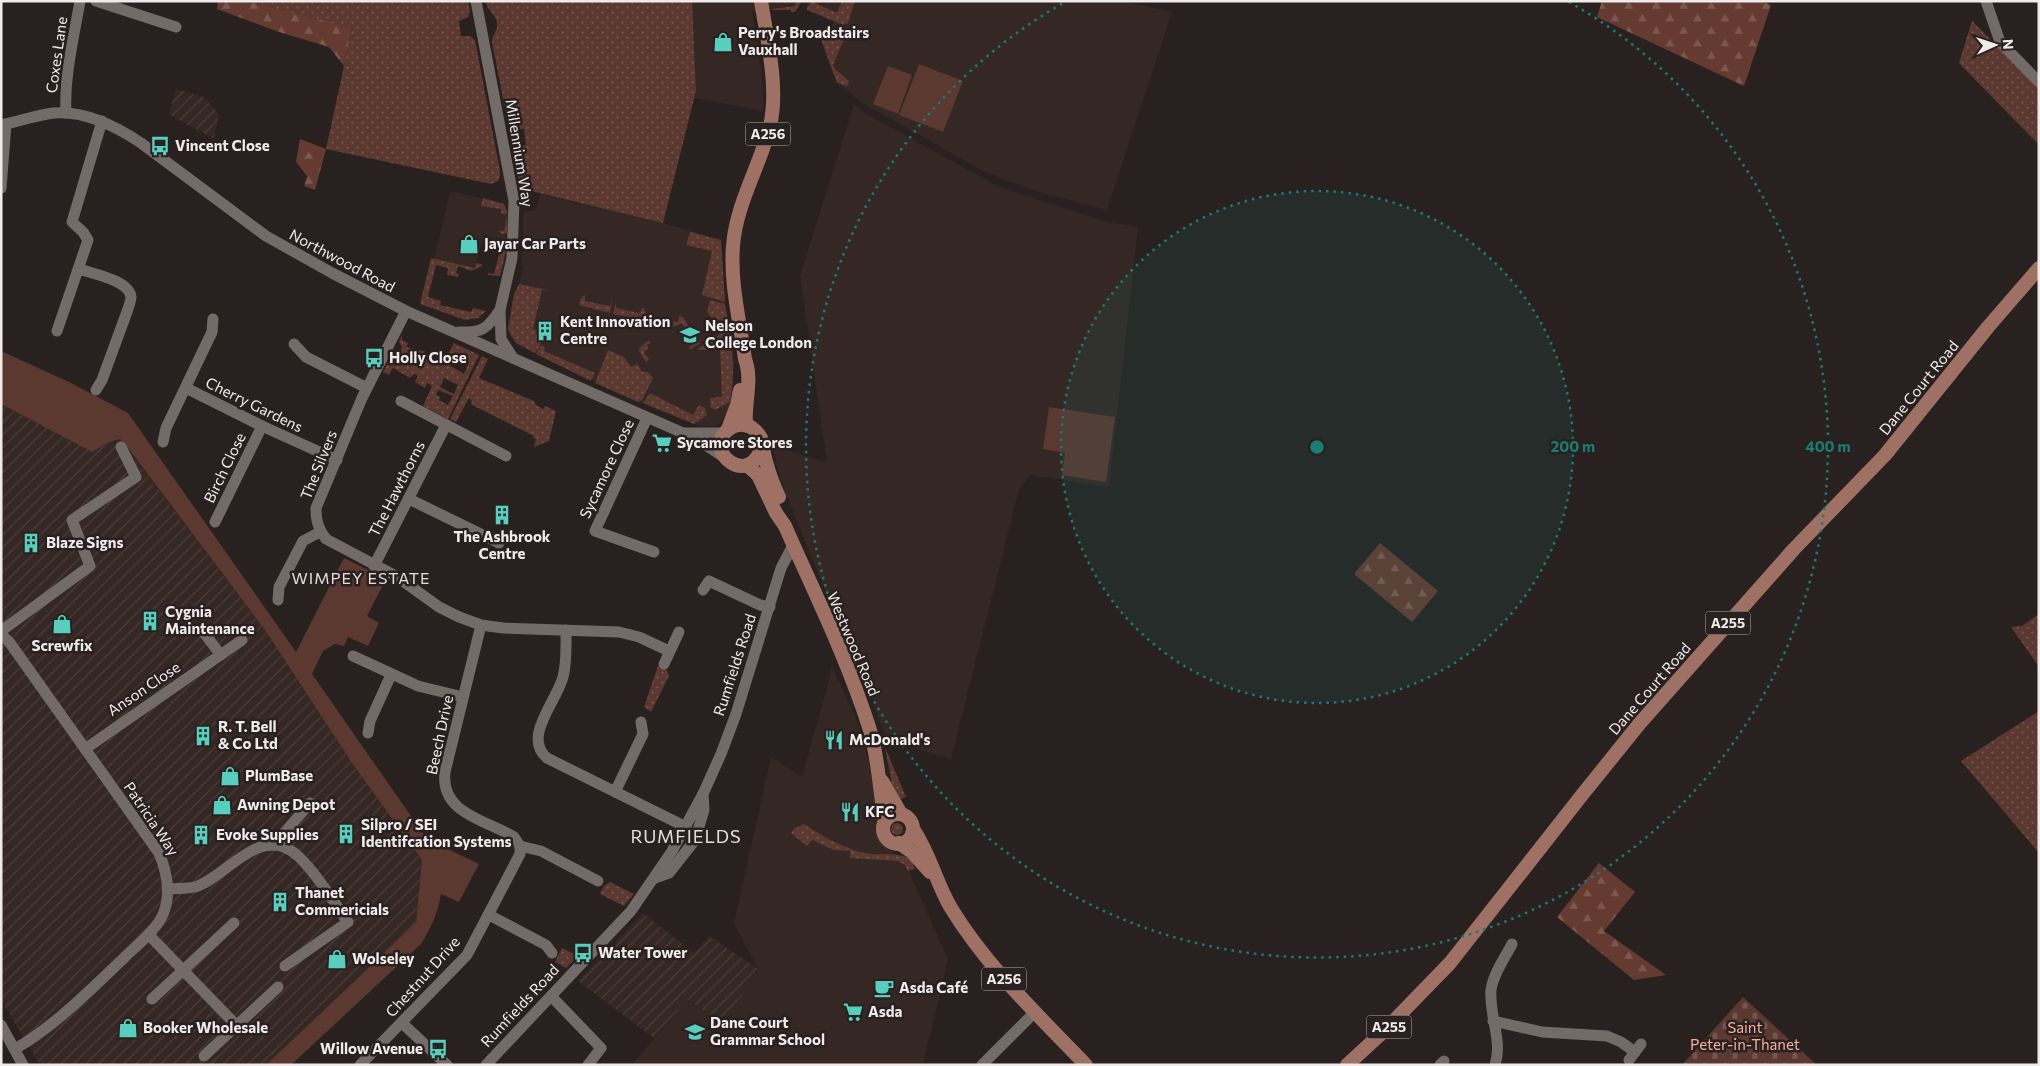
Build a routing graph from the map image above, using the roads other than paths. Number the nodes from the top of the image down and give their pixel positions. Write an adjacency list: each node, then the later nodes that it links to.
1 (80, 1): 8 (street, Coxes Lane)
2 (96, 1): 6 (street)
3 (476, 1): 14 (street, Millennium Way)
4 (761, 1): 21 (main road, A256)
5 (1986, 1): 7 (street)
6 (176, 27)
7 (2039, 82)
8 (66, 112): 9 (street, Northwood Road); 10 (street, Northwood Road)
9 (102, 121): 13 (street); 15 (street, Northwood Road)
10 (4, 124): 11 (street)
11 (1, 188)
12 (2039, 268): 105 (main road, Dane Court Road / A255)
13 (79, 269): 17 (street); 24 (street)
14 (500, 310): 18 (street, Millennium Way); 20 (street, Millennium Way)
15 (406, 311): 18 (street, Northwood Road); 23 (street, The Silvers)
16 (213, 319): 22 (street, Cherry Gardens)
17 (57, 331)
18 (452, 332): 20 (street, Northwood Road)
19 (294, 344): 23 (street)
20 (513, 358): 26 (street, Northwood Road)
21 (745, 359): 28 (main road, A256); 30 (main road, A256)
22 (186, 388): 29 (street, Cherry Gardens); 32 (street, Cherry Gardens)
23 (367, 388): 37 (street, The Silvers)
24 (96, 390)
25 (401, 402): 27 (street)
26 (648, 418): 31 (street, Northwood Road); 45 (street, Sycamore Close)
27 (446, 425): 35 (street); 39 (street, The Hawthorns)
28 (746, 425): 30 (main road); 33 (main road, Westwood Road)
29 (262, 426): 37 (street, Cherry Gardens); 40 (street, Birch Close)
30 (726, 431): 31 (street, Northwood Road); 36 (main road, A256)
31 (683, 433): 36 (street, Northwood Road)
32 (163, 442)
33 (762, 445): 38 (main road); 41 (main road, Westwood Road)
34 (121, 448): 52 (street, Patricia Way)
35 (506, 456)
36 (725, 458): 38 (main road)
37 (337, 460): 42 (street, The Silvers)
38 (747, 465): 41 (main road, Westwood Road)
39 (409, 499): 43 (street); 46 (street, The Hawthorns)
40 (215, 522)
41 (785, 526): 44 (main road, Westwood Road)
42 (320, 532): 46 (street); 48 (street)
43 (499, 543)
44 (793, 545): 49 (street, Rumfields Road); 65 (main road, Westwood Road)
45 (654, 552)
46 (374, 566): 50 (street)
47 (703, 590): 49 (street)
48 (278, 600)
49 (770, 607): 67 (street, Rumfields Road)
50 (481, 624): 51 (street); 61 (street, Beech Drive)
51 (566, 630): 56 (street); 66 (street)
52 (1, 632): 64 (street, Patricia Way)
53 (678, 632): 56 (street)
54 (204, 633): 57 (street)
55 (242, 640): 57 (street, Anson Close)
56 (669, 652): 59 (street)
57 (222, 655): 64 (street, Anson Close)
58 (353, 656): 60 (street)
59 (664, 664)
60 (391, 675): 61 (street); 63 (street)
61 (463, 697): 75 (street, Beech Drive)
62 (641, 722): 66 (street)
63 (368, 733)
64 (85, 749): 79 (street, Patricia Way)
65 (880, 778): 69 (main road, Westwood Road); 70 (main road, Westwood Road)
66 (615, 792): 71 (street)
67 (703, 794): 71 (street, Rumfields Road); 76 (street, Rumfields Road)
68 (310, 804): 74 (street)
69 (901, 814): 70 (main road); 72 (main road)
70 (885, 821): 73 (main road)
71 (686, 827): 76 (street, Rumfields Road)
72 (913, 829): 73 (main road); 77 (main road, A256)
73 (899, 843): 77 (main road, A256)
74 (279, 845): 79 (street); 85 (street)
75 (520, 846): 78 (street, Beech Drive); 80 (street, Chestnut Drive)
76 (655, 878): 88 (street, Rumfields Road)
77 (937, 880): 90 (main road, A256)
78 (598, 881)
79 (168, 889): 82 (street, Patricia Way)
80 (488, 915): 84 (street); 92 (street, Chestnut Drive)
81 (234, 923): 86 (street)
82 (148, 934): 86 (street); 95 (street, Patricia Way)
83 (1513, 943): 91 (street)
84 (552, 953)
85 (286, 966)
86 (183, 970): 89 (street); 94 (street)
87 (278, 987): 94 (street)
88 (551, 996): 101 (street, Rumfields Road); 102 (street)
89 (152, 998)
90 (1035, 1012): 103 (street); 104 (main road, A256)
91 (1493, 1021): 96 (street); 106 (street)
92 (402, 1023): 99 (street, Chestnut Drive); 100 (street)
93 (1, 1025): 95 (street)
94 (236, 1026): 97 (street)
95 (15, 1049): 98 (street)
96 (1635, 1052)
97 (204, 1056)
98 (23, 1065)
99 (360, 1065)
100 (447, 1065)
101 (486, 1065)
102 (588, 1065)
103 (982, 1065)
104 (1086, 1065)
105 (1347, 1065)
106 (1495, 1065)

